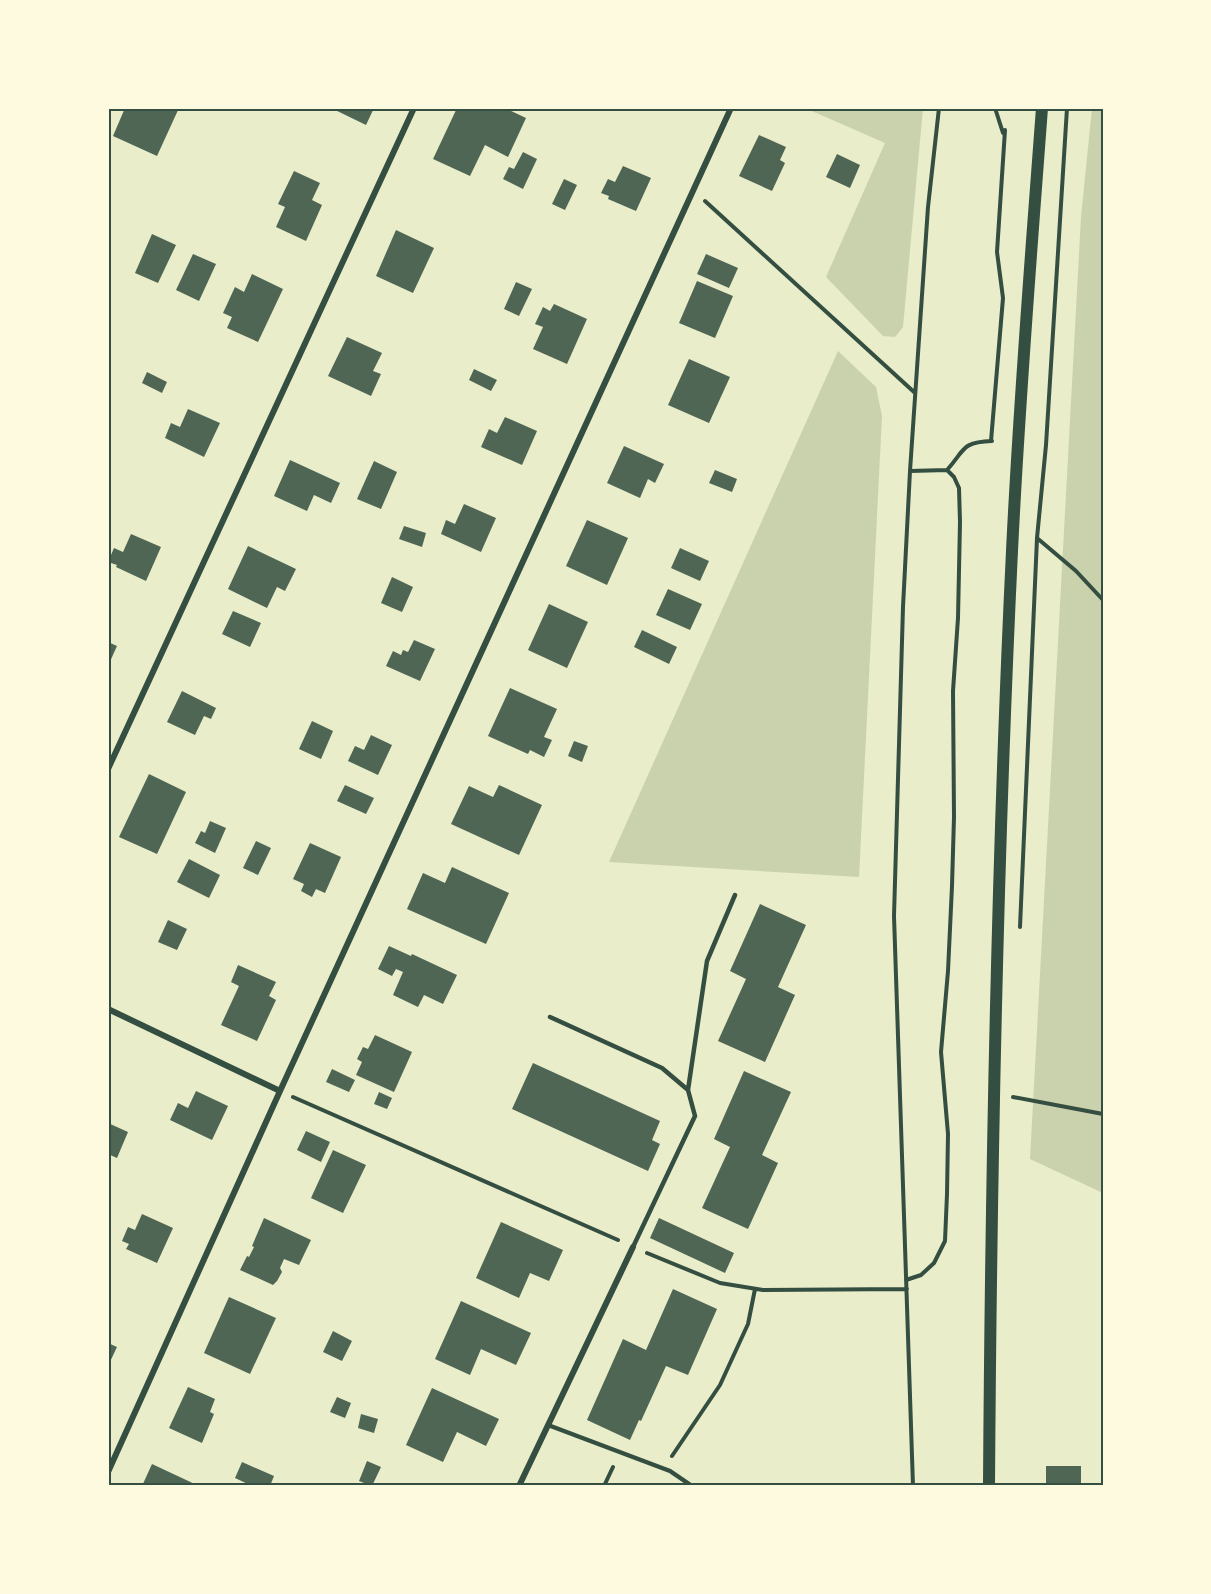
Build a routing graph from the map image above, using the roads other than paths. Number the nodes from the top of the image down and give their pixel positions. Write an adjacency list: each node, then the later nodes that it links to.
1 (414, 108): 4 (street)
2 (730, 108): 9 (street)
3 (1042, 108): 15 (main road)
4 (108, 769)
5 (735, 895): 8 (lane)
6 (108, 1009): 9 (street)
7 (550, 1017): 8 (lane)
8 (688, 1090): 10 (lane)
9 (280, 1091): 12 (street)
10 (633, 1247): 11 (street)
11 (548, 1425): 13 (street); 14 (lane)
12 (108, 1472)
13 (519, 1486)
14 (692, 1486)
15 (989, 1486)

